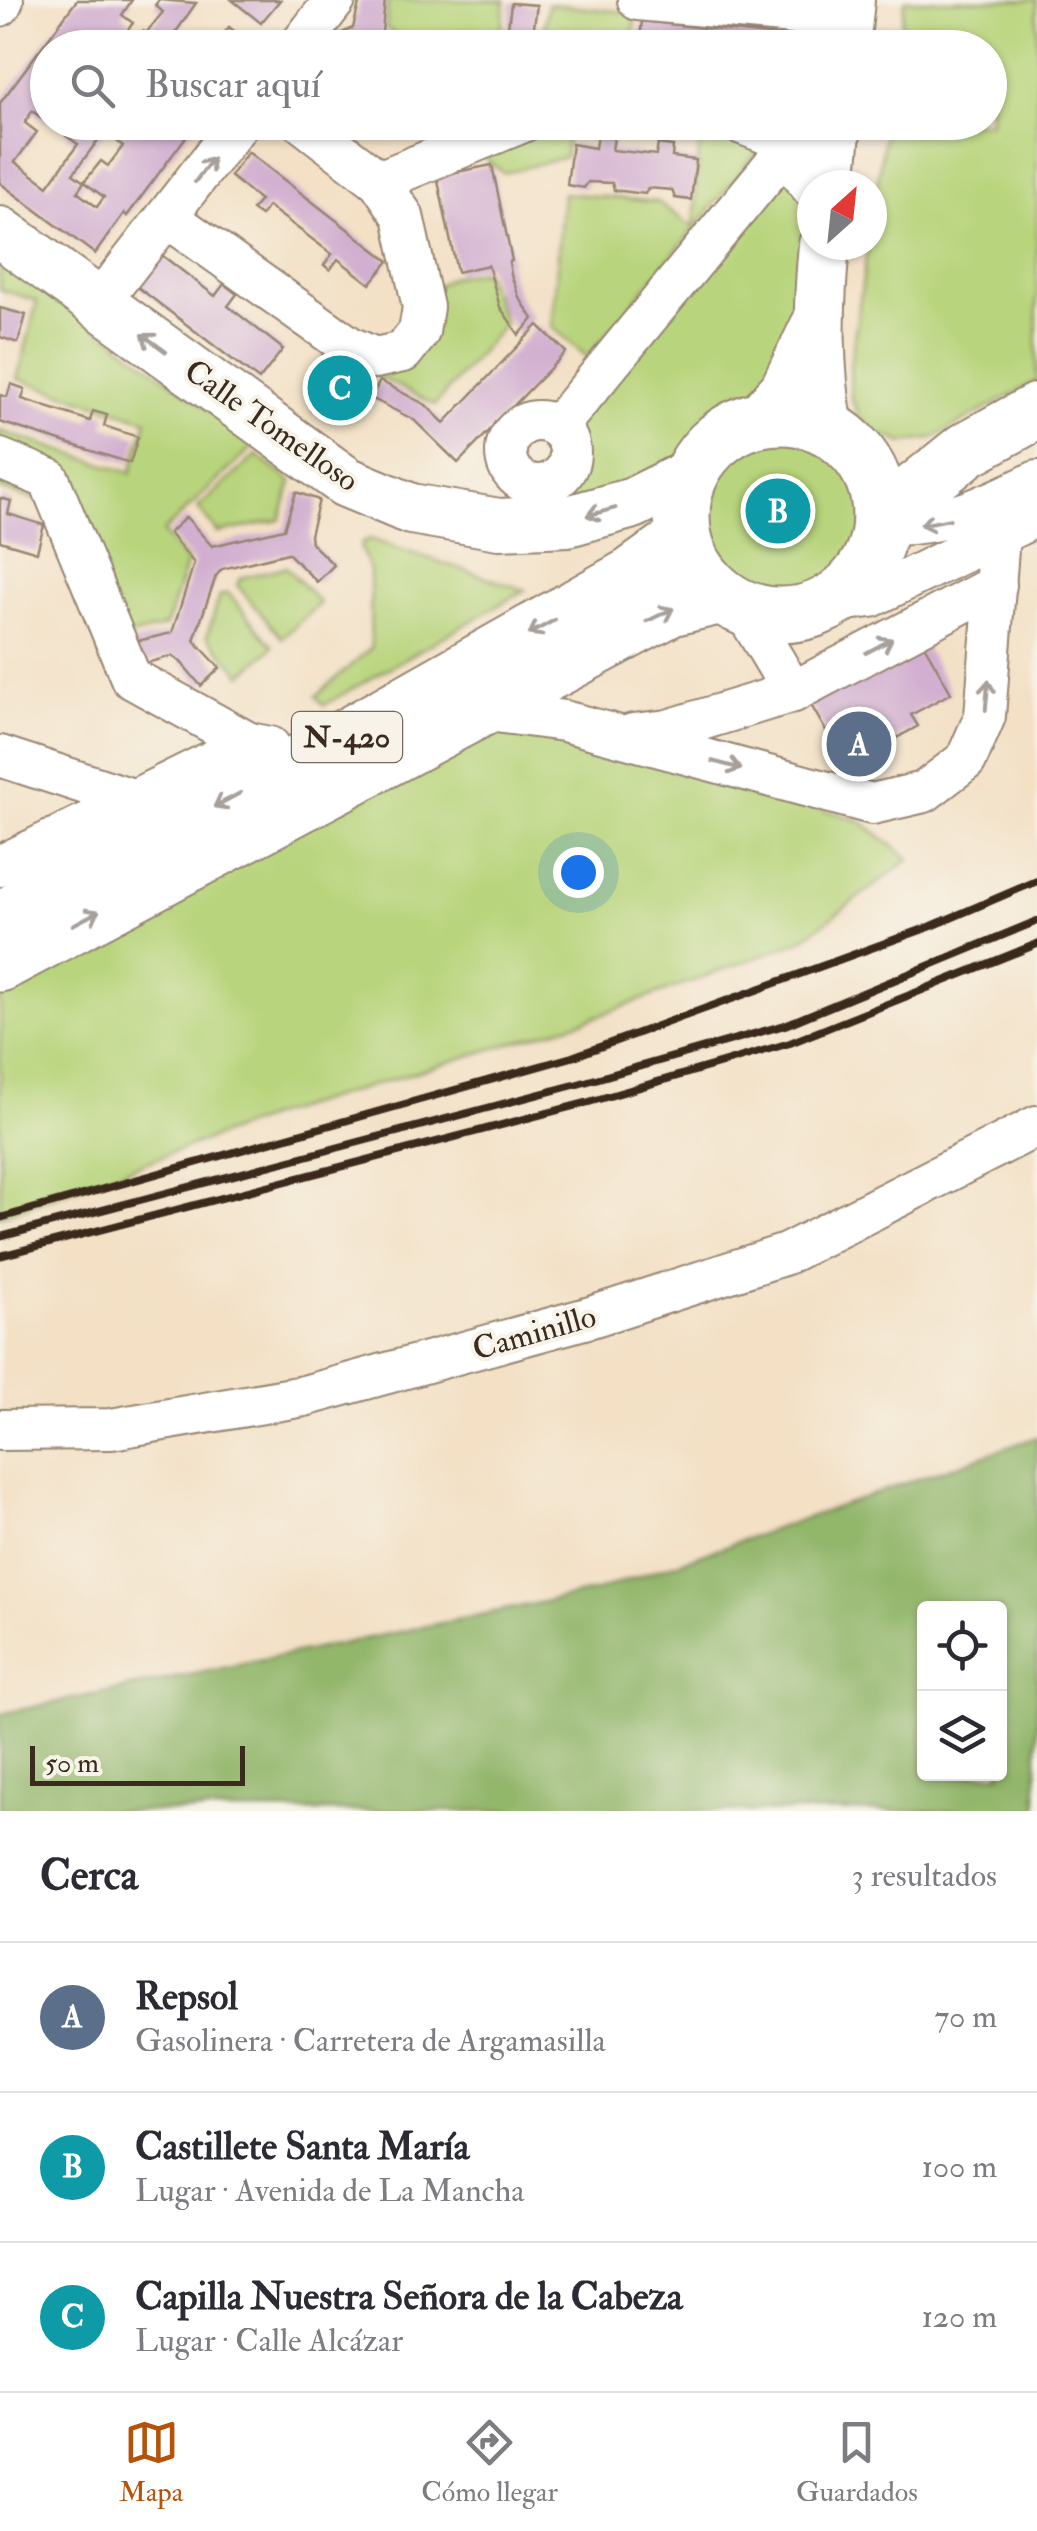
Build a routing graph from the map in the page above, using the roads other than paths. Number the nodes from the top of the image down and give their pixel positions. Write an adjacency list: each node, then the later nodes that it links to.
1 (334, 0): 4 (street)
2 (638, 0): 3 (street)
3 (846, 22)
4 (312, 30)
5 (226, 140): 14 (street, one-way to 5)
6 (326, 140): 13 (street)
7 (479, 140): 13 (street)
8 (795, 140): 21 (street)
9 (798, 140): 11 (street)
10 (834, 140): 12 (main road)
11 (807, 170)
12 (831, 170)
13 (380, 181): 14 (street)
14 (168, 218): 17 (street)
15 (0, 232): 17 (main road, Calle Tomelloso)
16 (823, 260): 18 (main road)
17 (99, 303): 25 (main road, Calle Tomelloso, one-way to 17)
18 (817, 323): 20 (main road); 22 (main road)
19 (1037, 411): 23 (highway)
20 (759, 420): 22 (highway); 25 (highway)
21 (557, 427)
22 (843, 441): 23 (highway); 28 (highway)
23 (966, 450): 28 (highway)
24 (0, 459): 37 (street)
25 (691, 474): 30 (highway)
26 (1037, 480): 28 (street, one-way to 28)
27 (1037, 516): 29 (street)
28 (880, 522): 33 (highway, N-420)
29 (998, 536): 31 (street); 33 (street)
30 (684, 538): 32 (highway); 38 (highway, N-420, one-way to 38)
31 (996, 584): 34 (street, one-way to 31); 36 (street, one-way to 31)
32 (733, 602): 33 (highway, N-420); 34 (street); 35 (highway, N-420, one-way to 32)
33 (831, 602)
34 (793, 692): 36 (street)
35 (481, 710): 36 (street); 43 (highway, N-420, one-way to 35)
36 (620, 736)
37 (249, 743): 38 (street); 40 (street)
38 (314, 755): 42 (highway, N-420, one-way to 42)
39 (0, 756): 40 (street)
40 (132, 799): 41 (street)
41 (0, 866)
42 (0, 919)
43 (0, 964)
44 (1037, 1126): 45 (street, Caminillo)
45 (0, 1430)

